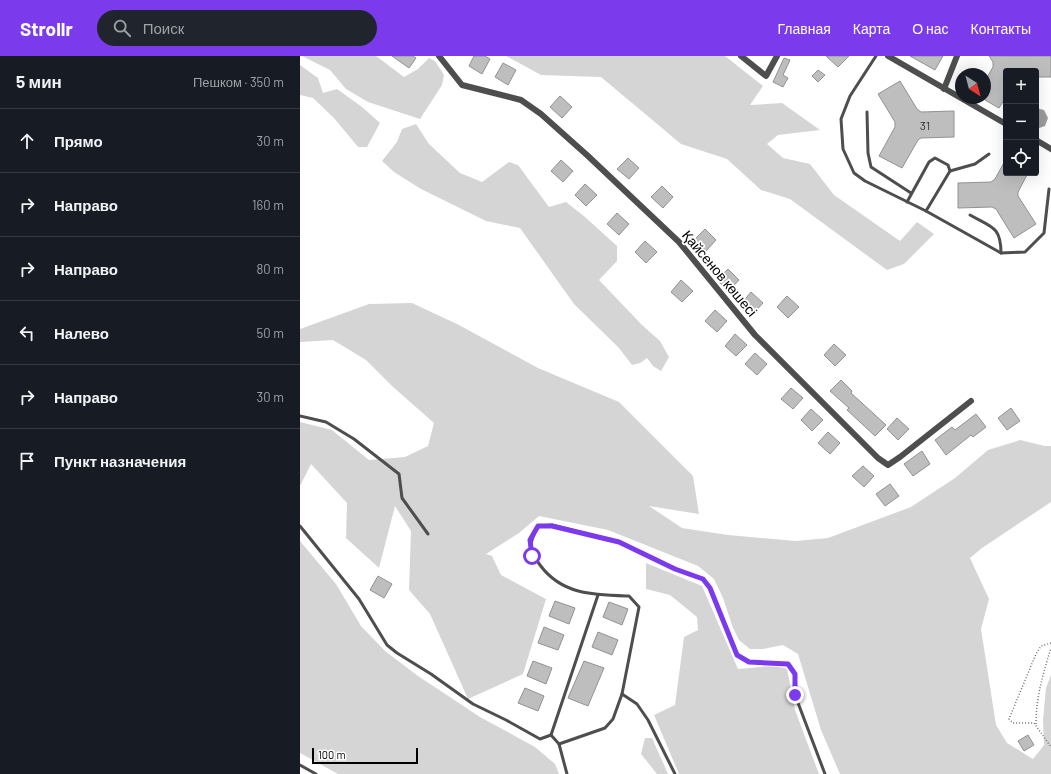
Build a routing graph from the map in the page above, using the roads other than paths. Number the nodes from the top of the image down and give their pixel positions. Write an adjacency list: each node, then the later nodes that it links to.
1 (439, 56): 20 (street, Қайсенов көшесі)
2 (740, 56): 3 (street)
3 (777, 56)
4 (876, 56): 16 (lane)
5 (888, 56): 7 (street)
6 (957, 56): 7 (street)
7 (944, 89): 9 (street)
8 (867, 112): 15 (lane)
9 (1003, 122)
10 (1039, 142): 11 (street)
11 (1051, 148)
12 (989, 154): 13 (lane)
13 (950, 171): 15 (lane); 17 (lane)
14 (1049, 189): 19 (lane)
15 (911, 192): 16 (lane)
16 (907, 202): 17 (lane)
17 (926, 211): 19 (lane)
18 (970, 215): 19 (lane)
19 (1001, 253)
20 (971, 401)
21 (300, 416): 23 (lane)
22 (300, 526): 26 (lane)
23 (428, 534)
24 (598, 595): 25 (lane); 26 (lane); 32 (lane)
25 (622, 694): 27 (lane); 31 (lane)
26 (551, 735): 27 (lane)
27 (558, 744): 30 (lane)
28 (300, 765): 29 (lane)
29 (316, 774)
30 (567, 774)
31 (675, 774)
32 (825, 774)

